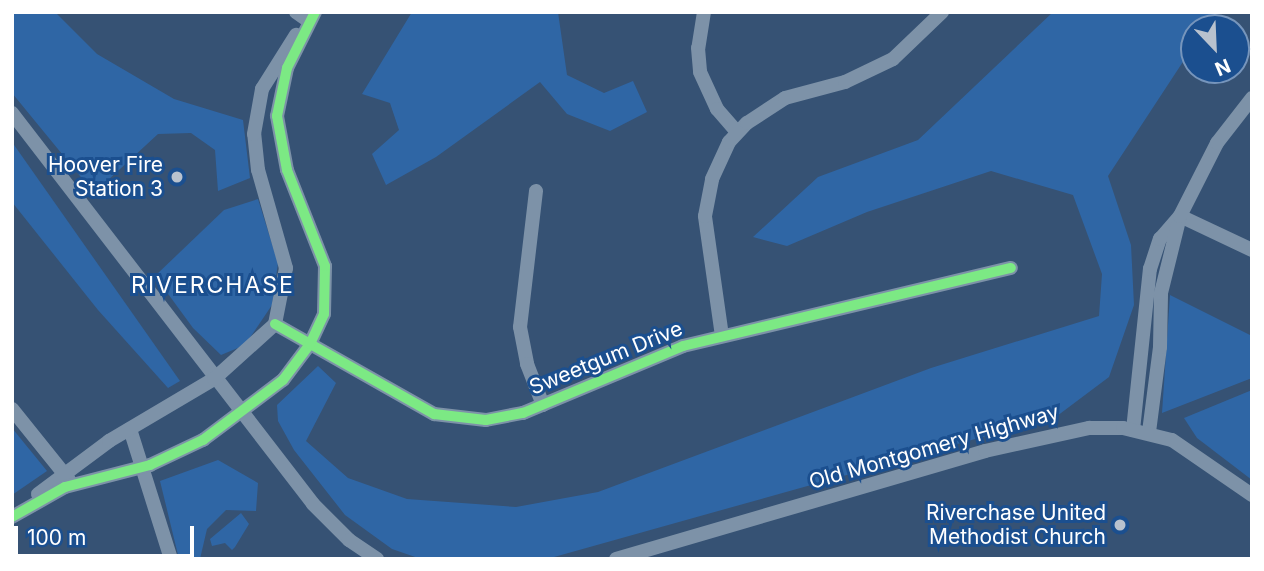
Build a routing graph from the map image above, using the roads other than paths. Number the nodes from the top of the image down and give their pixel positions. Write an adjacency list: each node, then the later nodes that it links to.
1 (296, 12): 4 (street)
2 (704, 12): 7 (street)
3 (942, 12): 7 (street)
4 (312, 17): 12 (street); 14 (street)
5 (1252, 98): 9 (street)
6 (12, 113): 15 (street)
7 (737, 132): 13 (street)
8 (536, 191): 16 (street)
9 (1180, 216): 10 (street); 20 (street); 21 (street)
10 (1252, 250)
11 (1011, 268): 13 (street, Sweetgum Drive)
12 (275, 324): 14 (street, Sweetgum Drive); 15 (street)
13 (722, 336): 16 (street, Sweetgum Drive)
14 (310, 344): 16 (street, Sweetgum Drive); 18 (street)
15 (214, 379): 18 (street); 19 (street)
16 (543, 405)
17 (12, 409): 23 (street)
18 (242, 414): 22 (street); 27 (street)
19 (130, 429): 22 (street); 23 (street)
20 (1133, 429): 21 (street, Old Montgomery Highway); 28 (street, Old Montgomery Highway)
21 (1149, 432): 24 (street, Old Montgomery Highway)
22 (144, 466): 23 (street); 26 (street)
23 (68, 479): 25 (street)
24 (1252, 495)
25 (12, 516)
26 (171, 559)
27 (377, 559)
28 (616, 559)

